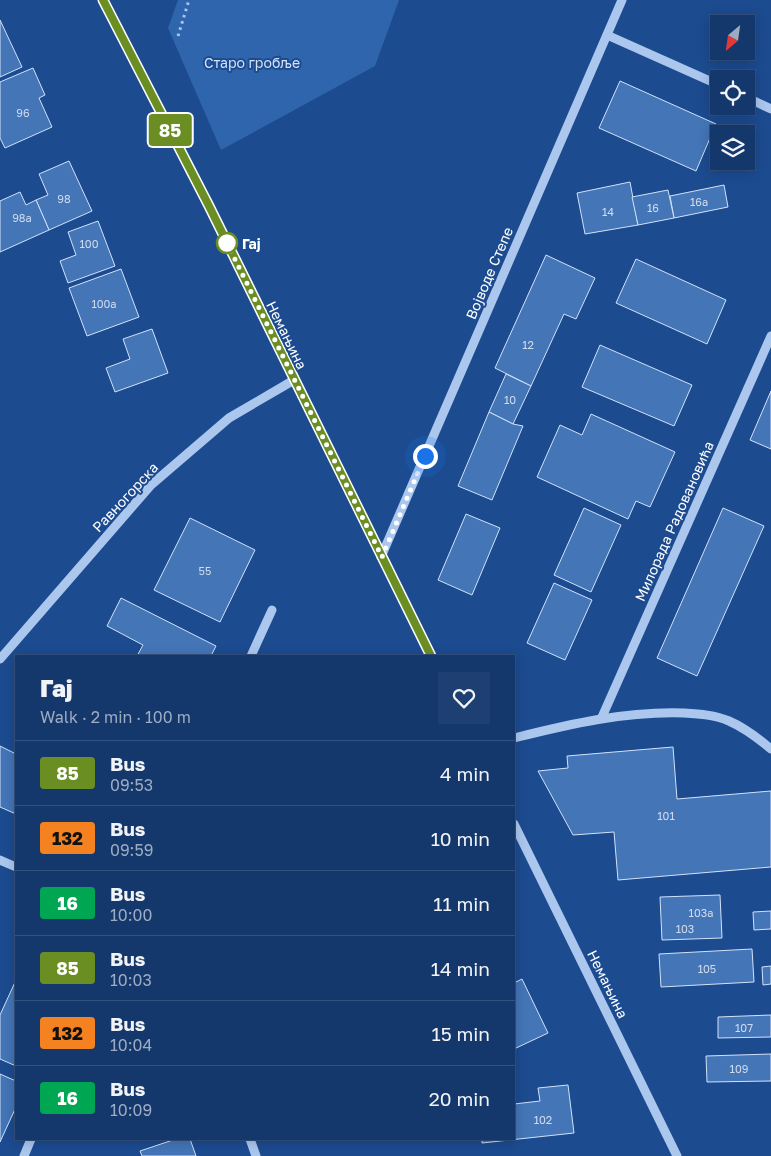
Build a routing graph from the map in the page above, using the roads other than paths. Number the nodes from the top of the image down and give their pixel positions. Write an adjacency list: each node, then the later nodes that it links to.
1 (103, 0): 8 (street, Немањина)
2 (622, 0): 3 (street, Војводе Степе)
3 (606, 35): 4 (street); 9 (street, Војводе Степе)
4 (710, 81)
5 (755, 102): 6 (street)
6 (771, 108)
7 (771, 336): 14 (street, Милорада Радовановића)
8 (294, 380): 9 (street, Немањина); 13 (street, Равногорска)
9 (382, 557): 12 (street, Немањина)
10 (272, 610): 11 (street)
11 (250, 655)
12 (431, 655)
13 (0, 659)
14 (602, 717): 15 (street); 16 (street)
15 (515, 738)
16 (771, 749)
17 (515, 826): 24 (street, Немањина)
18 (0, 860): 19 (street)
19 (15, 867)
20 (31, 1140): 22 (street)
21 (250, 1140): 23 (street)
22 (24, 1156)
23 (256, 1156)
24 (677, 1156)

